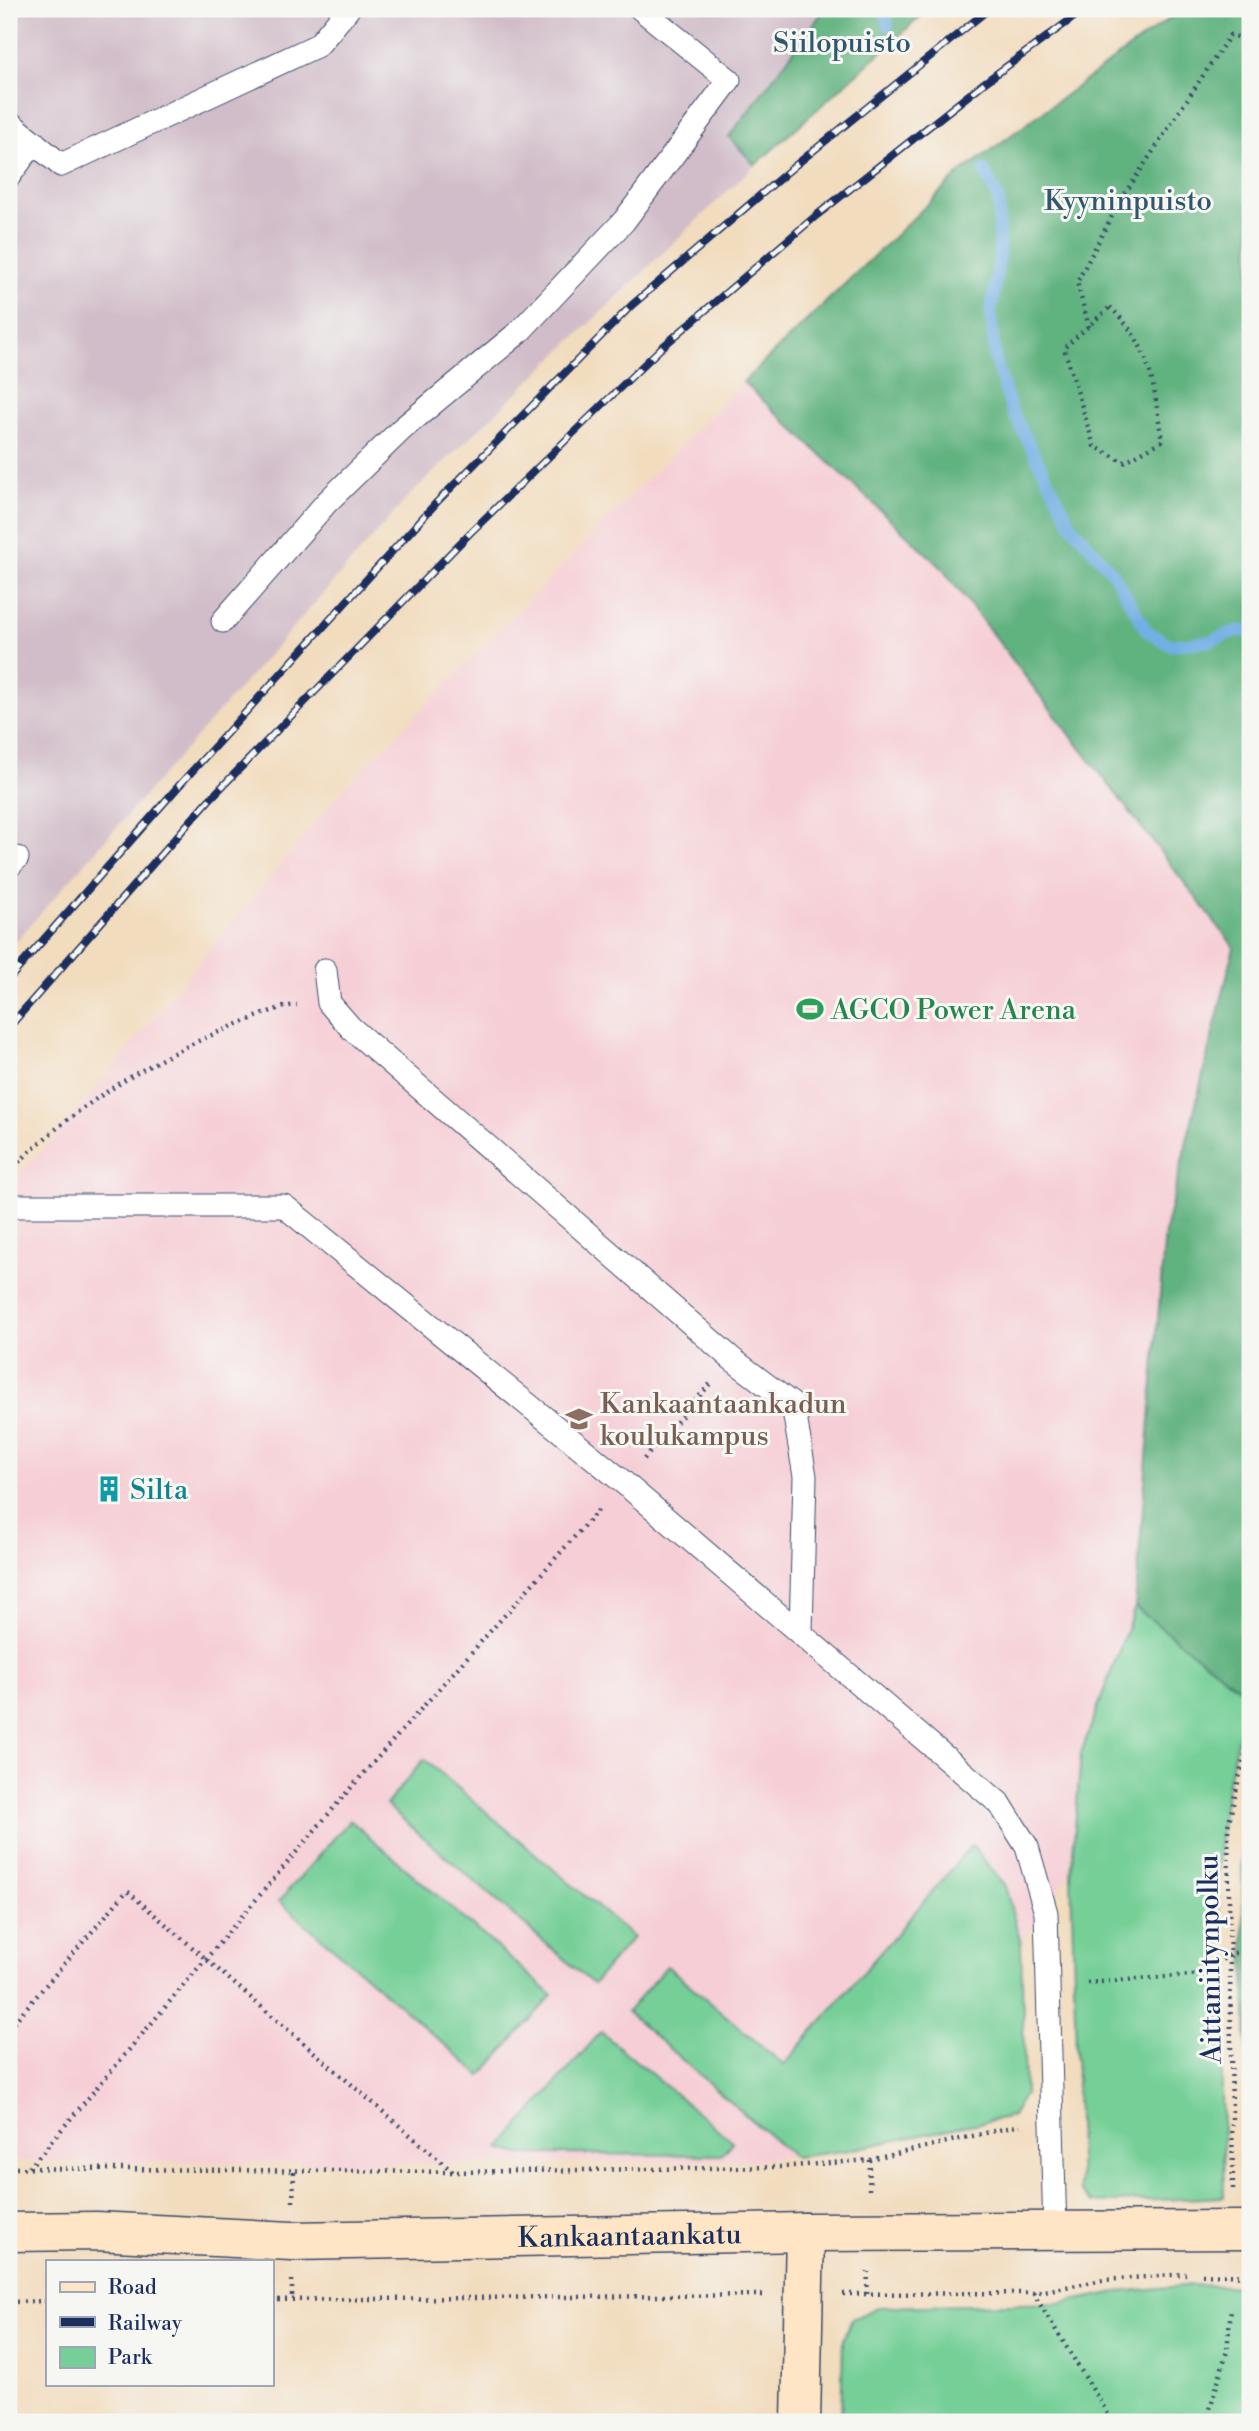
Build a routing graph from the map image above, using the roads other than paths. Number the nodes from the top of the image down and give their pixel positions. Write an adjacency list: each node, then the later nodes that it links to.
1 (348, 9): 4 (lane)
2 (641, 9): 6 (lane)
3 (9, 122): 4 (lane)
4 (34, 142): 5 (lane)
5 (9, 176)
6 (223, 621)
7 (325, 970): 9 (lane)
8 (9, 1206): 9 (lane)
9 (801, 1631): 11 (lane)
10 (1250, 2230): 11 (street, Kankaantaankatu)
11 (1055, 2231): 13 (street, Kankaantaankatu)
12 (9, 2232): 13 (street, Kankaantaankatu)
13 (805, 2232): 14 (street)
14 (801, 2422)

